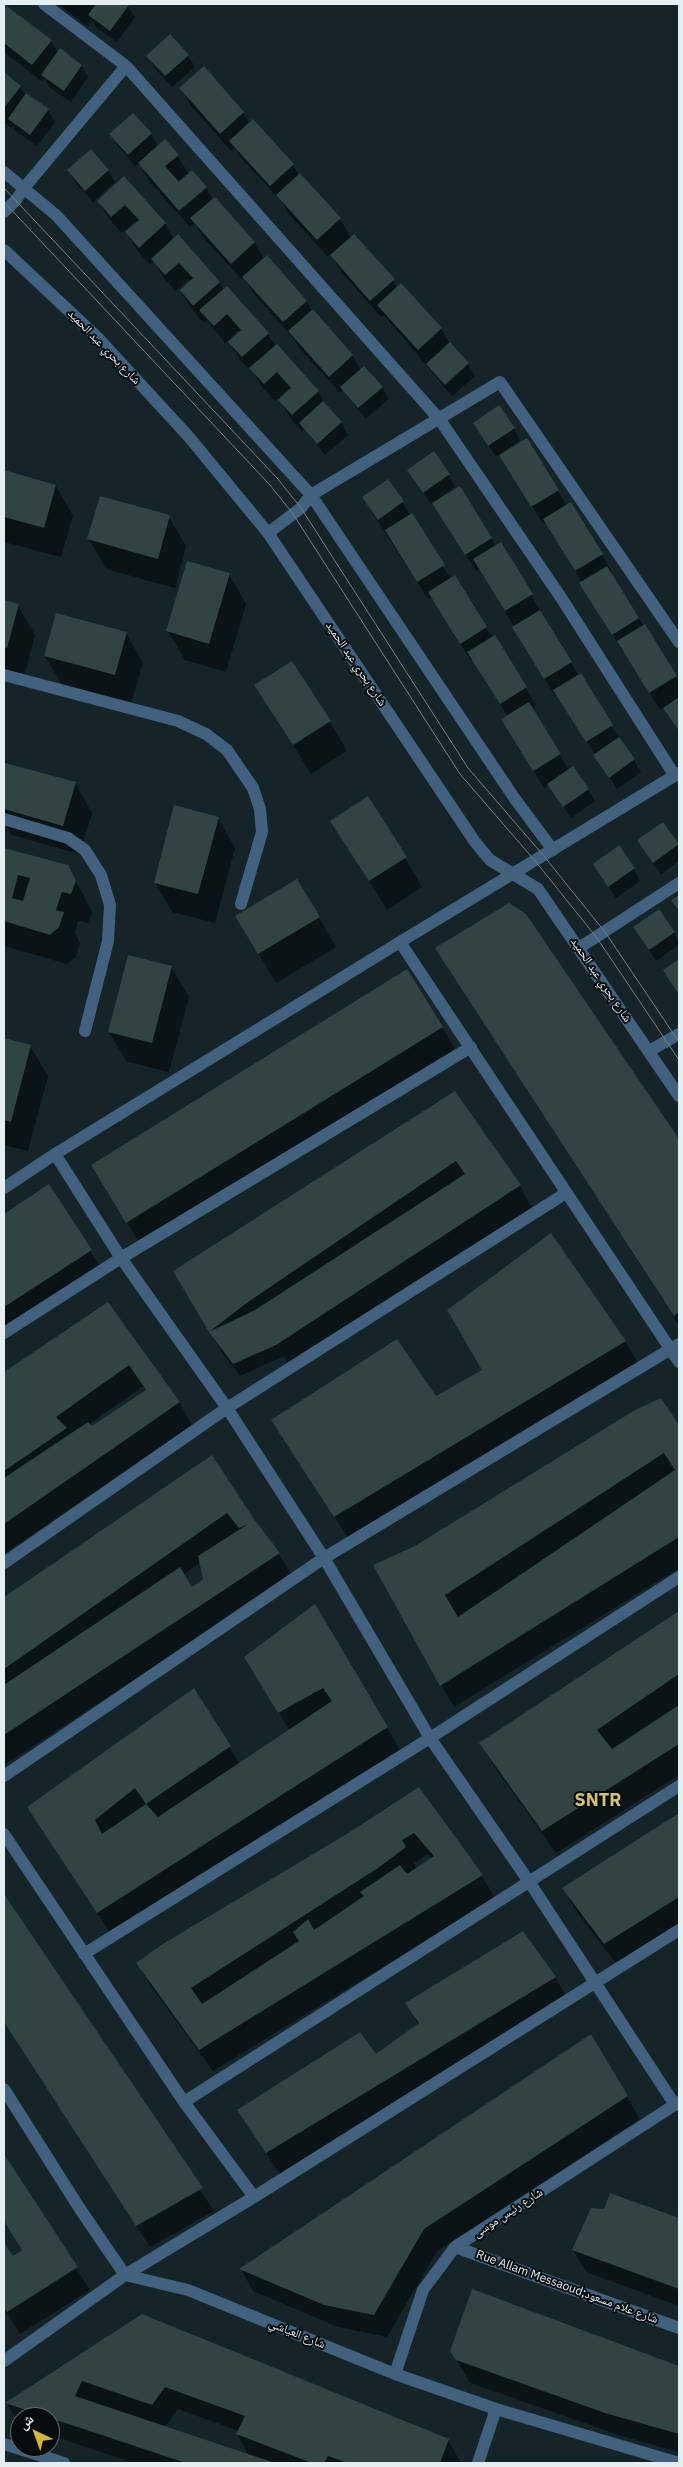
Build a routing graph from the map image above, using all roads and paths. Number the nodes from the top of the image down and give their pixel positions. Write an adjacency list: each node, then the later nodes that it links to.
1 (44, 4): 2 (street)
2 (126, 66): 4 (street); 7 (street)
3 (4, 172): 4 (street)
4 (24, 188): 5 (street); 8 (street)
5 (4, 212)
6 (4, 250): 9 (street, شارع بحري عبد الحميد)
7 (440, 420): 8 (street); 10 (street); 12 (street)
8 (311, 495): 9 (street); 14 (street)
9 (268, 533): 15 (street, شارع بحري عبد الحميد)
10 (679, 642)
11 (4, 675): 17 (street)
12 (677, 775): 14 (street)
13 (4, 819): 20 (street)
14 (553, 850): 15 (street)
15 (511, 874): 18 (street); 19 (street, شارع بحري عبد الحميد)
16 (679, 883): 19 (street)
17 (241, 904)
18 (400, 942): 22 (street); 25 (street)
19 (579, 948): 23 (street, شارع بحري عبد الحميد)
20 (85, 1031)
21 (679, 1034): 23 (street)
22 (471, 1047): 27 (street); 28 (street)
23 (649, 1052): 24 (street, شارع بحري عبد الحميد)
24 (679, 1096)
25 (55, 1154): 26 (street); 28 (street)
26 (4, 1188)
27 (566, 1192): 30 (street); 32 (street)
28 (121, 1258): 29 (street); 32 (street)
29 (4, 1333)
30 (675, 1347): 31 (street); 33 (street)
31 (679, 1362)
32 (227, 1408): 33 (street); 34 (street)
33 (324, 1558): 36 (street); 37 (street)
34 (4, 1563)
35 (679, 1577): 36 (street)
36 (430, 1738): 40 (street); 42 (street)
37 (4, 1776)
38 (679, 1786): 40 (street)
39 (4, 1834): 42 (street)
40 (530, 1883): 43 (street); 45 (street)
41 (679, 1930): 43 (street)
42 (84, 1954): 45 (street)
43 (595, 1983): 46 (street); 47 (street)
44 (4, 2089): 49 (street)
45 (184, 2102): 47 (street)
46 (677, 2103): 48 (street, شارع رئيس موسى)
47 (254, 2197): 49 (street)
48 (455, 2247): 50 (street, Rue Allam Messaoud;شارع علام مسعود); 52 (street, شارع رئيس موسى)
49 (125, 2275): 51 (street); 52 (street, شارع العياشي)
50 (679, 2328)
51 (4, 2361)
52 (395, 2374): 53 (street, شارع العياشي)
53 (496, 2409): 56 (street); 57 (street, شارع العياشي)
54 (4, 2444): 55 (street)
55 (64, 2463)
56 (478, 2463)
57 (679, 2463)

